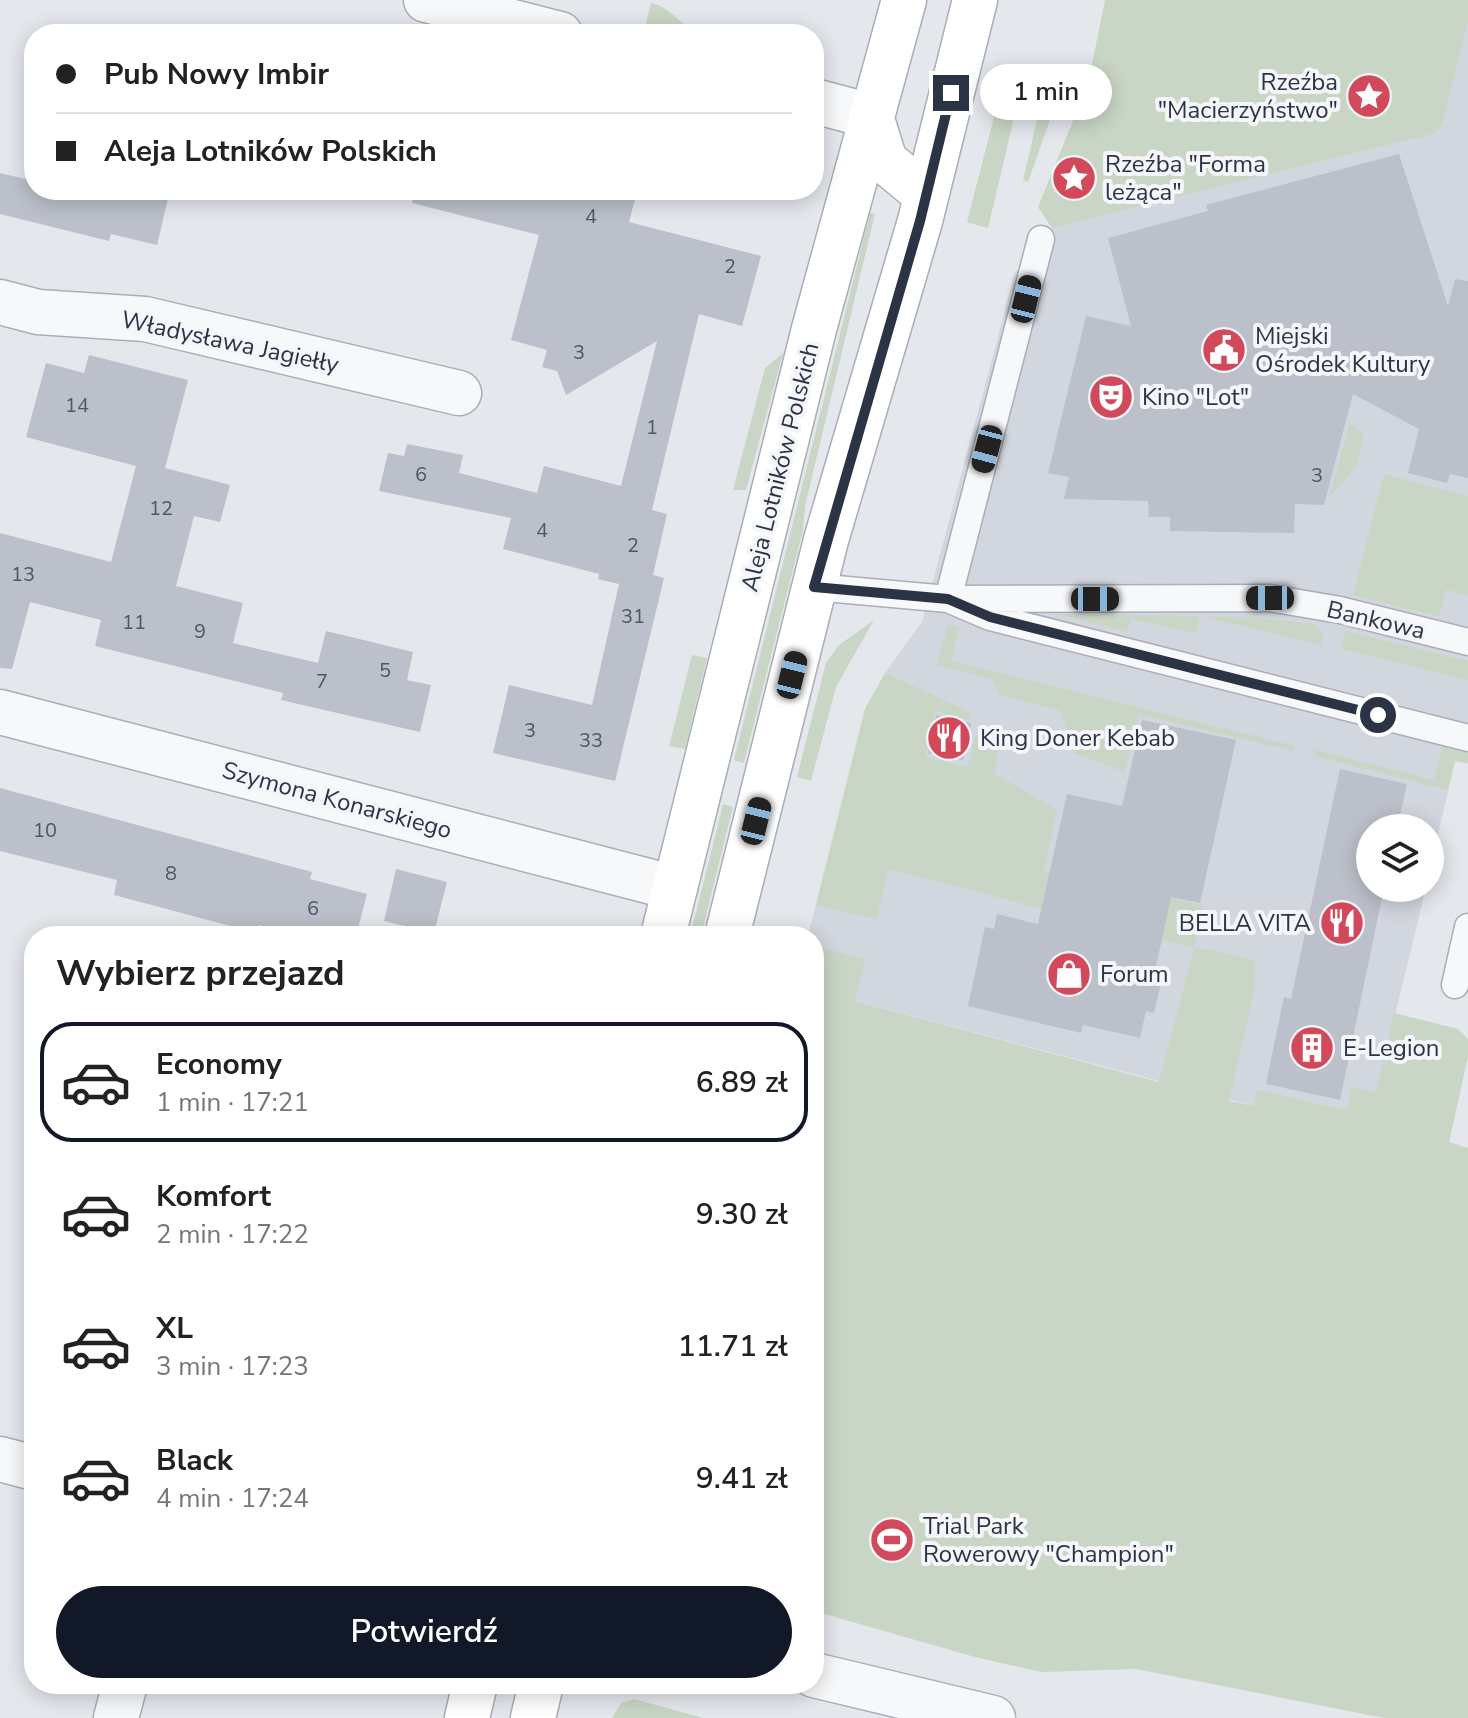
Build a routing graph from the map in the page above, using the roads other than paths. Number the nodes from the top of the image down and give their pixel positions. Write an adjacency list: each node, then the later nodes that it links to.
1 (426, 0): 4 (street)
2 (904, 0): 6 (street, Aleja Lotników Polskich)
3 (975, 0): 7 (street)
4 (558, 22)
5 (824, 104): 6 (street)
6 (871, 116): 7 (street); 16 (street, Aleja Lotników Polskich)
7 (926, 195): 11 (street)
8 (1041, 239): 12 (lane)
9 (0, 302): 10 (street, Władysława Jagiełły)
10 (459, 393)
11 (814, 587): 12 (lane, Bankowa); 18 (street)
12 (948, 599): 13 (lane, Bankowa); 15 (lane, Bankowa)
13 (1468, 642)
14 (0, 712): 16 (street, Szymona Konarskiego)
15 (1468, 738)
16 (675, 888): 17 (street, Aleja Lotników Polskich)
17 (666, 926)
18 (729, 926)
19 (1468, 927): 20 (lane)
20 (1455, 985)
21 (0, 1459): 22 (street)
22 (24, 1465)
23 (824, 1677): 30 (street)
24 (122, 1694): 27 (street)
25 (473, 1694): 28 (street)
26 (539, 1694): 29 (street)
27 (116, 1718)
28 (467, 1718)
29 (533, 1718)
30 (993, 1718)

